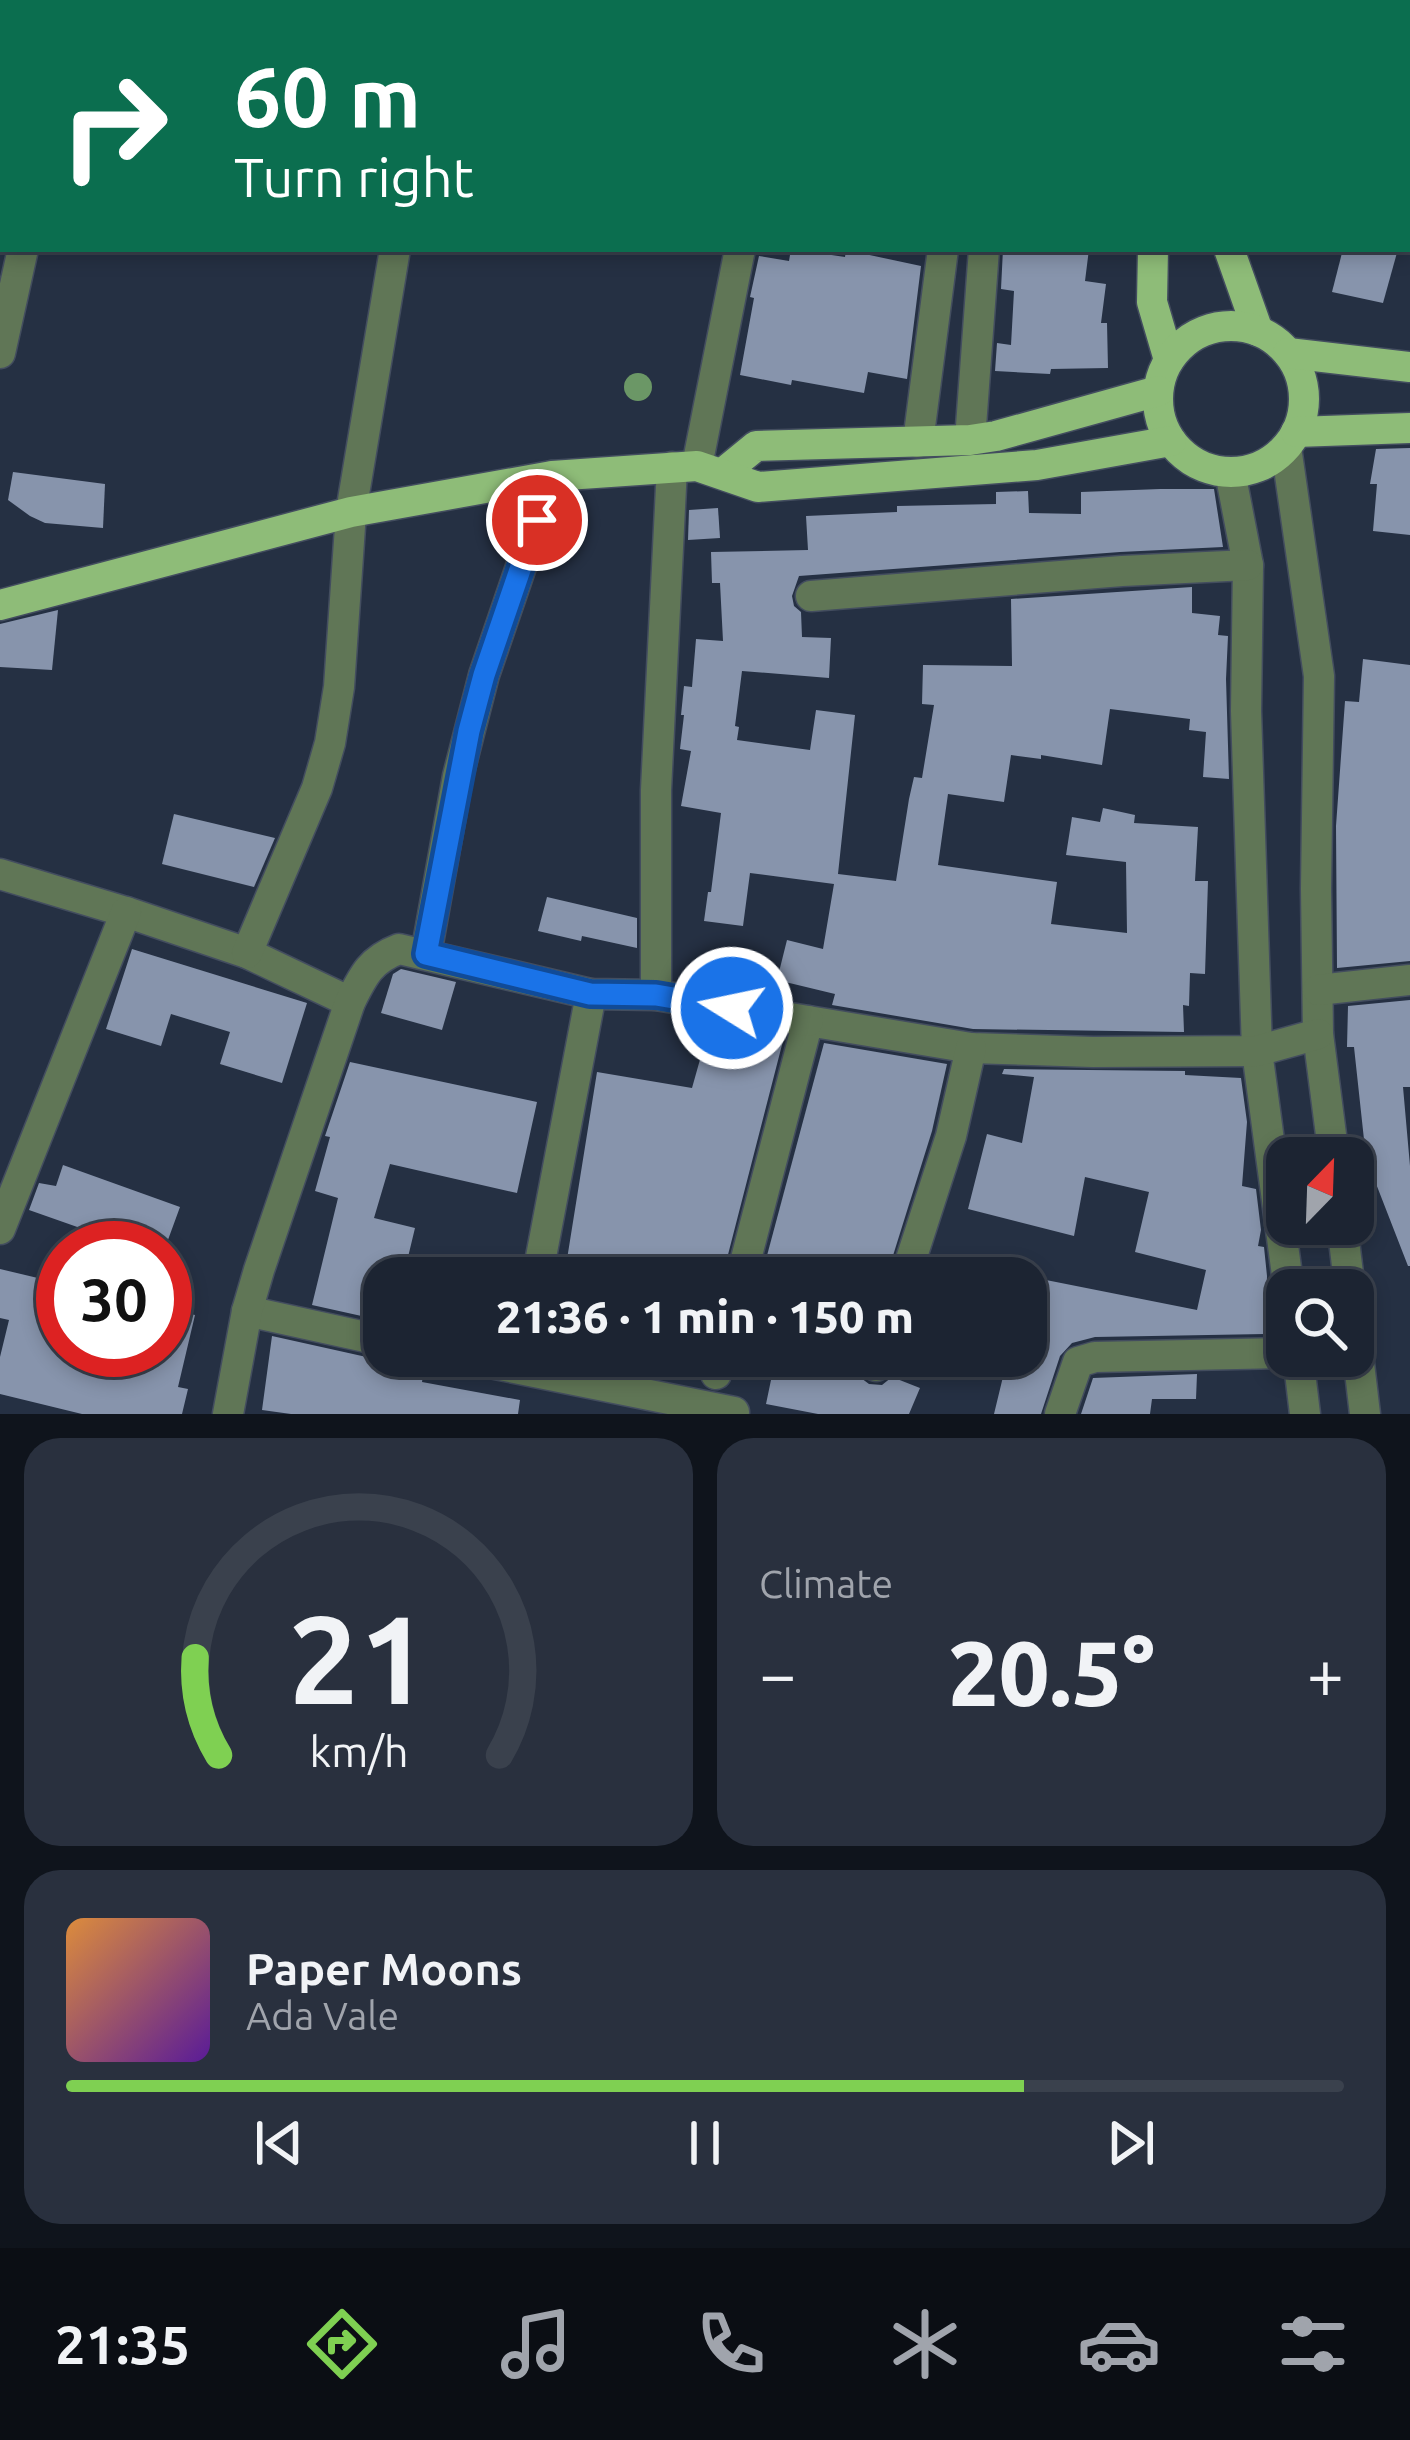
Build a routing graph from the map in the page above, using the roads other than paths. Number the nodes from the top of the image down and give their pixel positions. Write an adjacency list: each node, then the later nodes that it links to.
1 (22, 252): 9 (street)
2 (394, 252): 22 (street)
3 (739, 252): 19 (street)
4 (943, 252): 18 (street)
5 (984, 252): 15 (street)
6 (1153, 252): 11 (main road)
7 (1230, 252): 8 (main road)
8 (1258, 331): 10 (main road); 11 (main road)
9 (0, 353)
10 (1288, 353): 12 (main road); 16 (main road)
11 (1168, 360): 13 (main road)
12 (1410, 367)
13 (1157, 392): 15 (main road); 17 (main road)
14 (1410, 428): 16 (main road)
15 (970, 440): 18 (main road)
16 (1291, 440): 20 (main road); 31 (street)
17 (1171, 441): 19 (main road); 20 (main road)
18 (918, 442): 19 (main road)
19 (697, 469): 21 (main road); 33 (street)
20 (1230, 472): 23 (street)
21 (552, 476): 22 (main road); 29 (street)
22 (351, 512): 25 (main road); 28 (street)
23 (1248, 565): 24 (street); 38 (street)
24 (811, 596)
25 (0, 605)
26 (0, 874): 27 (street)
27 (126, 911): 28 (street); 40 (street)
28 (248, 953): 34 (street)
29 (426, 954): 32 (street); 34 (street)
30 (1410, 980): 31 (street)
31 (1318, 990): 36 (street)
32 (590, 994): 33 (street); 41 (street)
33 (656, 995): 35 (street)
34 (350, 1002): 45 (street)
35 (808, 1021): 37 (street); 42 (street)
36 (1318, 1034): 38 (street); 39 (street)
37 (971, 1048): 38 (street); 43 (street)
38 (1257, 1051): 44 (street)
39 (1331, 1137)
40 (0, 1229)
41 (541, 1257)
42 (746, 1257)
43 (912, 1257)
44 (1286, 1269)
45 (247, 1311): 46 (street); 52 (street)
46 (363, 1336)
47 (1266, 1353): 53 (street)
48 (581, 1377): 51 (street)
49 (1301, 1377): 54 (street)
50 (1359, 1377): 55 (street)
51 (734, 1412)
52 (228, 1414)
53 (1060, 1414)
54 (1305, 1414)
55 (1364, 1414)

